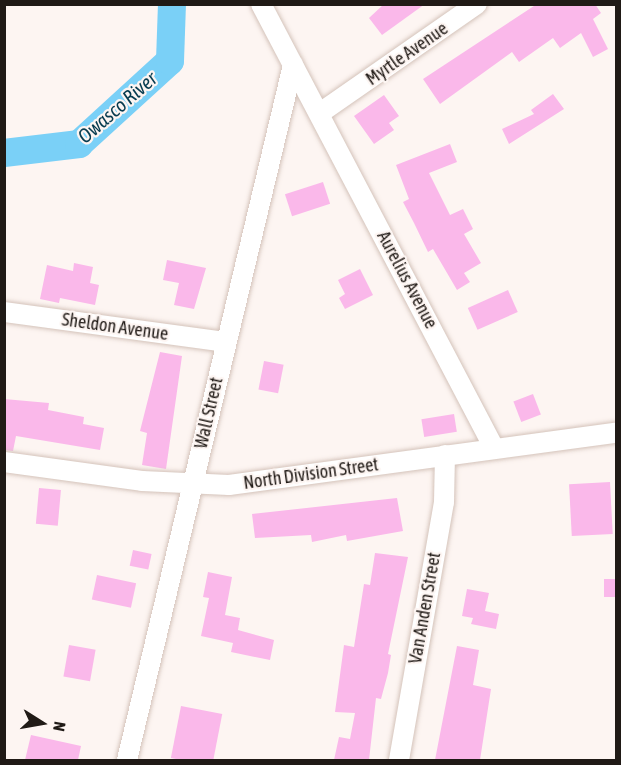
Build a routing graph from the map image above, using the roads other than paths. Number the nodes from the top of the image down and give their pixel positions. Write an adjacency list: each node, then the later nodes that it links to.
1 (261, 4): 3 (street, Aurelius Avenue)
2 (477, 4): 4 (street, Myrtle Avenue)
3 (293, 65): 4 (street, Aurelius Avenue); 6 (street, Wall Street)
4 (320, 113): 8 (street, Aurelius Avenue)
5 (4, 312): 6 (street, Sheldon Avenue)
6 (226, 342): 11 (street, Wall Street)
7 (616, 433): 8 (street, North Division Street)
8 (494, 448): 9 (street, North Division Street)
9 (445, 455): 11 (street, North Division Street); 13 (street, Van Anden Street)
10 (4, 462): 11 (street, North Division Street)
11 (192, 485): 12 (street, Wall Street)
12 (127, 760)
13 (399, 760)

